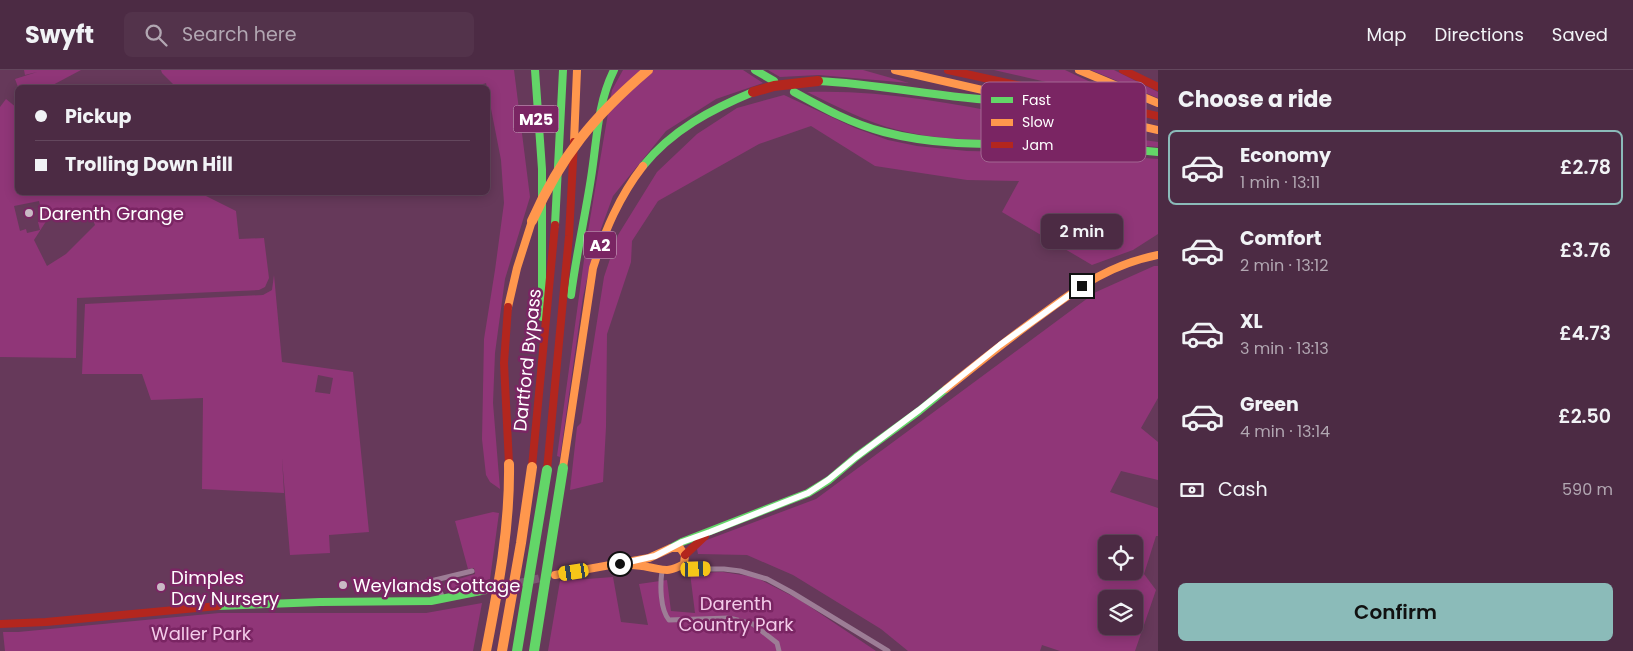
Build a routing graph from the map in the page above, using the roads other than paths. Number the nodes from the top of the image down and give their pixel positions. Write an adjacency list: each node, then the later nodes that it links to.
1 (530, 70): 22 (main road, M25)
2 (535, 70): 22 (main road)
3 (563, 70): 24 (main road, Dartford Bypass)
4 (577, 70): 25 (main road, Dartford Bypass / A2)
5 (614, 70): 25 (main road)
6 (648, 70): 39 (main road, bridge)
7 (755, 70): 12 (main road)
8 (895, 70): 16 (main road)
9 (948, 70): 13 (main road)
10 (1079, 70): 14 (main road)
11 (1122, 70): 15 (main road)
12 (774, 81)
13 (1003, 82)
14 (1106, 82)
15 (1158, 88)
16 (981, 90)
17 (794, 92): 21 (main road)
18 (1146, 98): 20 (main road)
19 (981, 100): 42 (main road, A2, bridge)
20 (1158, 103)
21 (981, 145)
22 (542, 169): 24 (main road)
23 (1158, 255): 26 (main road)
24 (541, 386): 40 (main road, Dartford Bypass, bridge)
25 (556, 389): 41 (main road, Dartford Bypass / A2, bridge)
26 (710, 532): 27 (main road); 29 (main road)
27 (671, 548): 28 (main road); 29 (main road)
28 (655, 556): 30 (main road); 31 (main road)
29 (685, 560): 31 (main road); 44 (street)
30 (620, 564): 31 (main road); 33 (main road)
31 (660, 570): 43 (street)
32 (472, 571): 34 (street)
33 (555, 575)
34 (436, 580): 36 (street); 37 (street)
35 (491, 588): 37 (main road)
36 (398, 589)
37 (443, 599): 38 (main road)
38 (0, 624)
39 (486, 651)
40 (502, 651)
41 (517, 651)
42 (534, 651)
43 (779, 651)
44 (888, 651)

